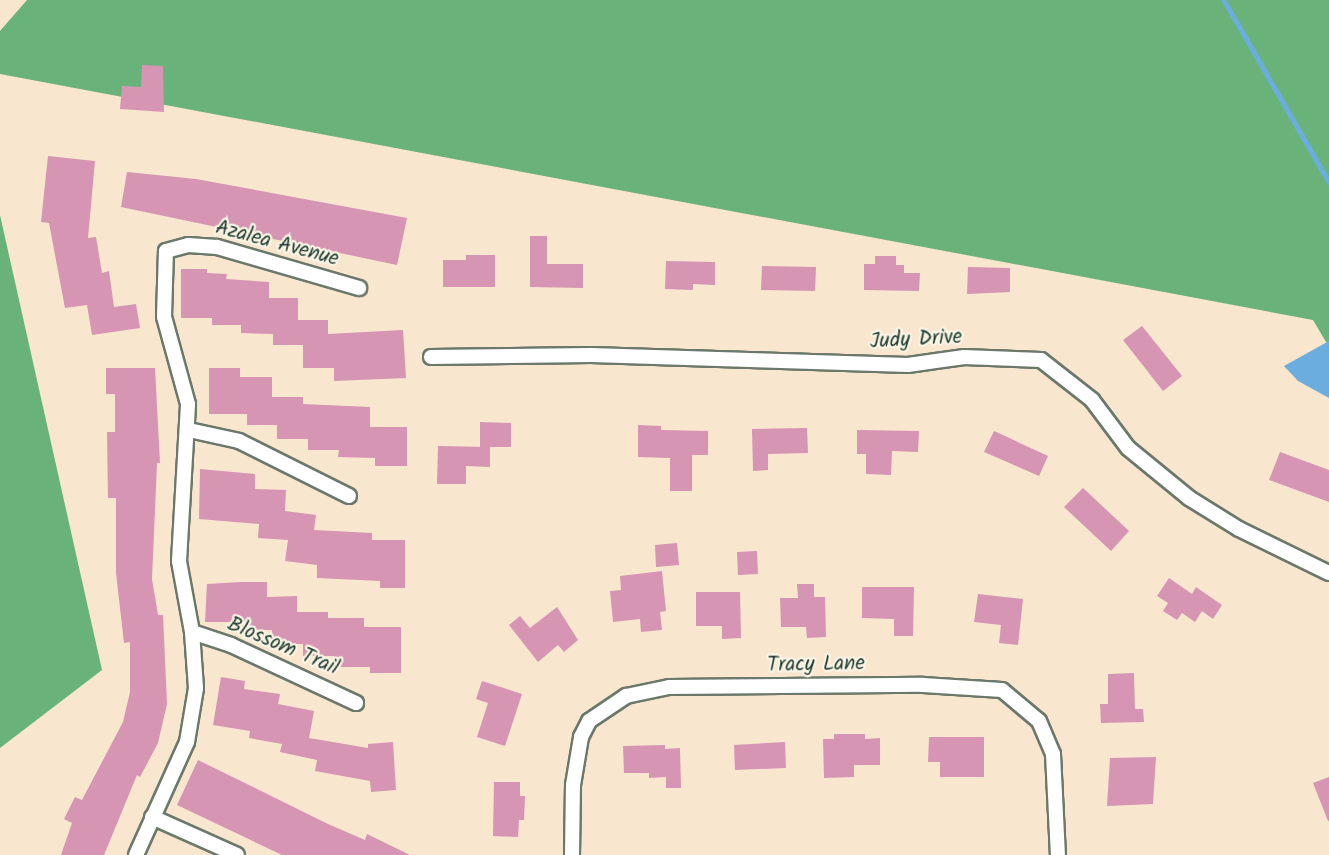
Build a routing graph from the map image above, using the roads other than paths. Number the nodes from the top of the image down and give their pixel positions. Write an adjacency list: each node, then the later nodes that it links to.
1 (359, 288): 3 (street, Azalea Avenue)
2 (431, 357): 5 (street, Judy Drive)
3 (189, 430): 4 (street); 6 (street)
4 (349, 496)
5 (1329, 573)
6 (192, 632): 7 (street, Blossom Trail); 8 (street)
7 (356, 702)
8 (152, 817): 9 (street); 10 (street)
9 (136, 855)
10 (237, 855)
11 (572, 855): 12 (street, Tracy Lane)
12 (1058, 855)

